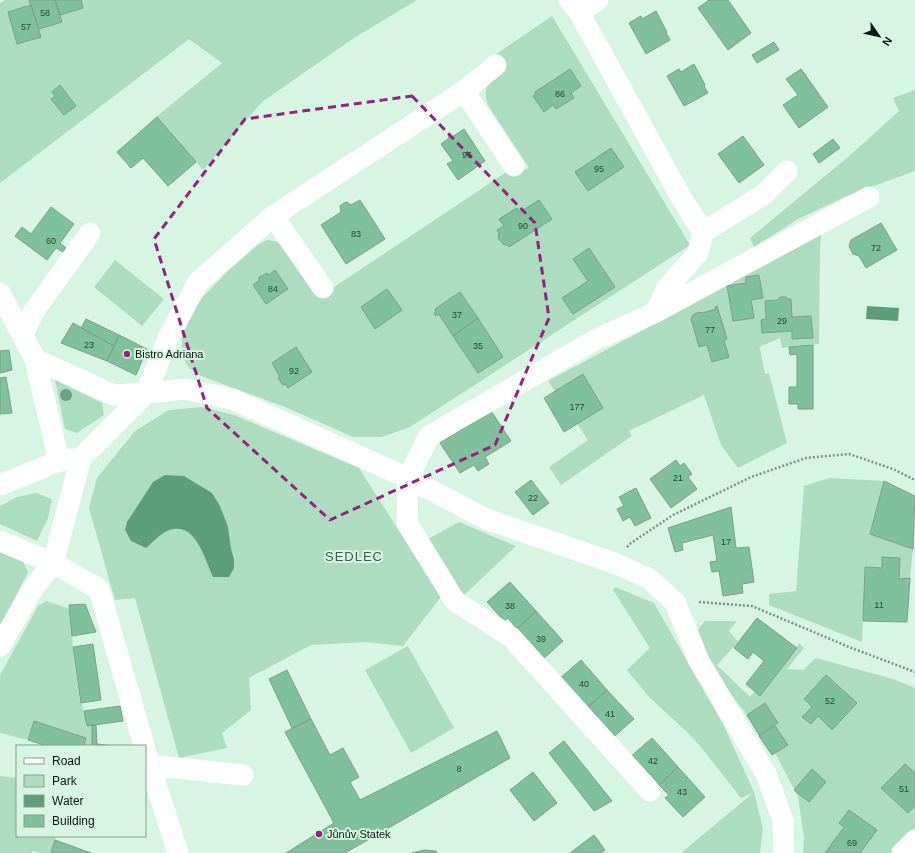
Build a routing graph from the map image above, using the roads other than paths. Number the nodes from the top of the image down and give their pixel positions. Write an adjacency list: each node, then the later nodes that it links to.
1 (598, 0): 2 (street)
2 (574, 6): 9 (street)
3 (496, 65): 4 (street)
4 (464, 90): 5 (street); 8 (street)
5 (514, 166)
6 (787, 171): 9 (street)
7 (869, 197): 13 (street)
8 (273, 216): 11 (street); 16 (street)
9 (703, 232): 13 (street)
10 (90, 233): 14 (street)
11 (323, 288)
12 (0, 293): 14 (street)
13 (656, 312): 19 (street)
14 (22, 336): 15 (street)
15 (35, 359): 16 (street); 18 (street)
16 (146, 393): 17 (street); 19 (street)
17 (81, 458): 18 (street); 22 (street)
18 (59, 461): 20 (street)
19 (408, 478): 27 (street); 30 (street)
20 (0, 485)
21 (0, 541): 22 (street)
22 (53, 563): 23 (street); 24 (street)
23 (0, 646)
24 (143, 745)
25 (146, 754): 26 (street); 29 (street)
26 (243, 775)
27 (650, 790)
28 (915, 840): 31 (street)
29 (178, 853)
30 (784, 853)
31 (902, 853)

